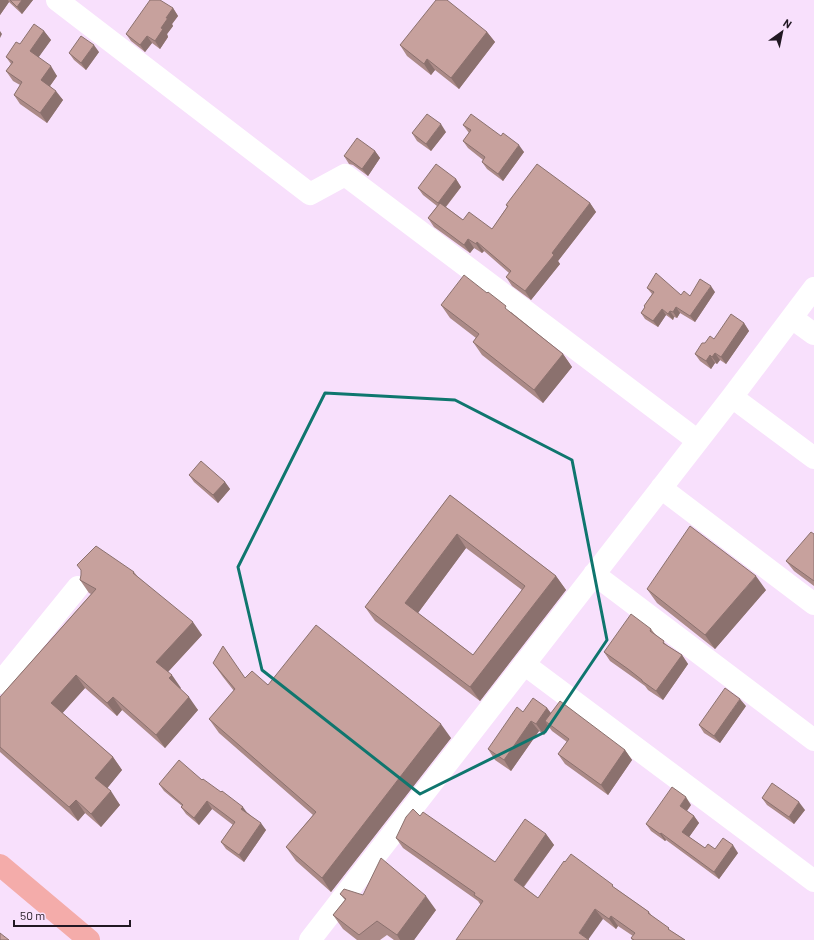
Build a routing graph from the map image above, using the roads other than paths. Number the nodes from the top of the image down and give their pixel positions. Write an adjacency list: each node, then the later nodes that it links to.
1 (57, 0): 6 (street)
2 (814, 288): 3 (street)
3 (792, 318): 4 (street); 5 (street)
4 (814, 334)
5 (732, 397): 6 (street); 7 (street)
6 (698, 441): 8 (street)
7 (814, 458)
8 (661, 488): 9 (street); 11 (street)
9 (594, 574): 12 (street); 14 (street)
10 (78, 587): 13 (street)
11 (814, 604)
12 (524, 664): 16 (street); 18 (street)
13 (0, 683)
14 (814, 740)
15 (0, 865): 17 (main road)
16 (814, 881)
17 (89, 940)
18 (310, 940)

